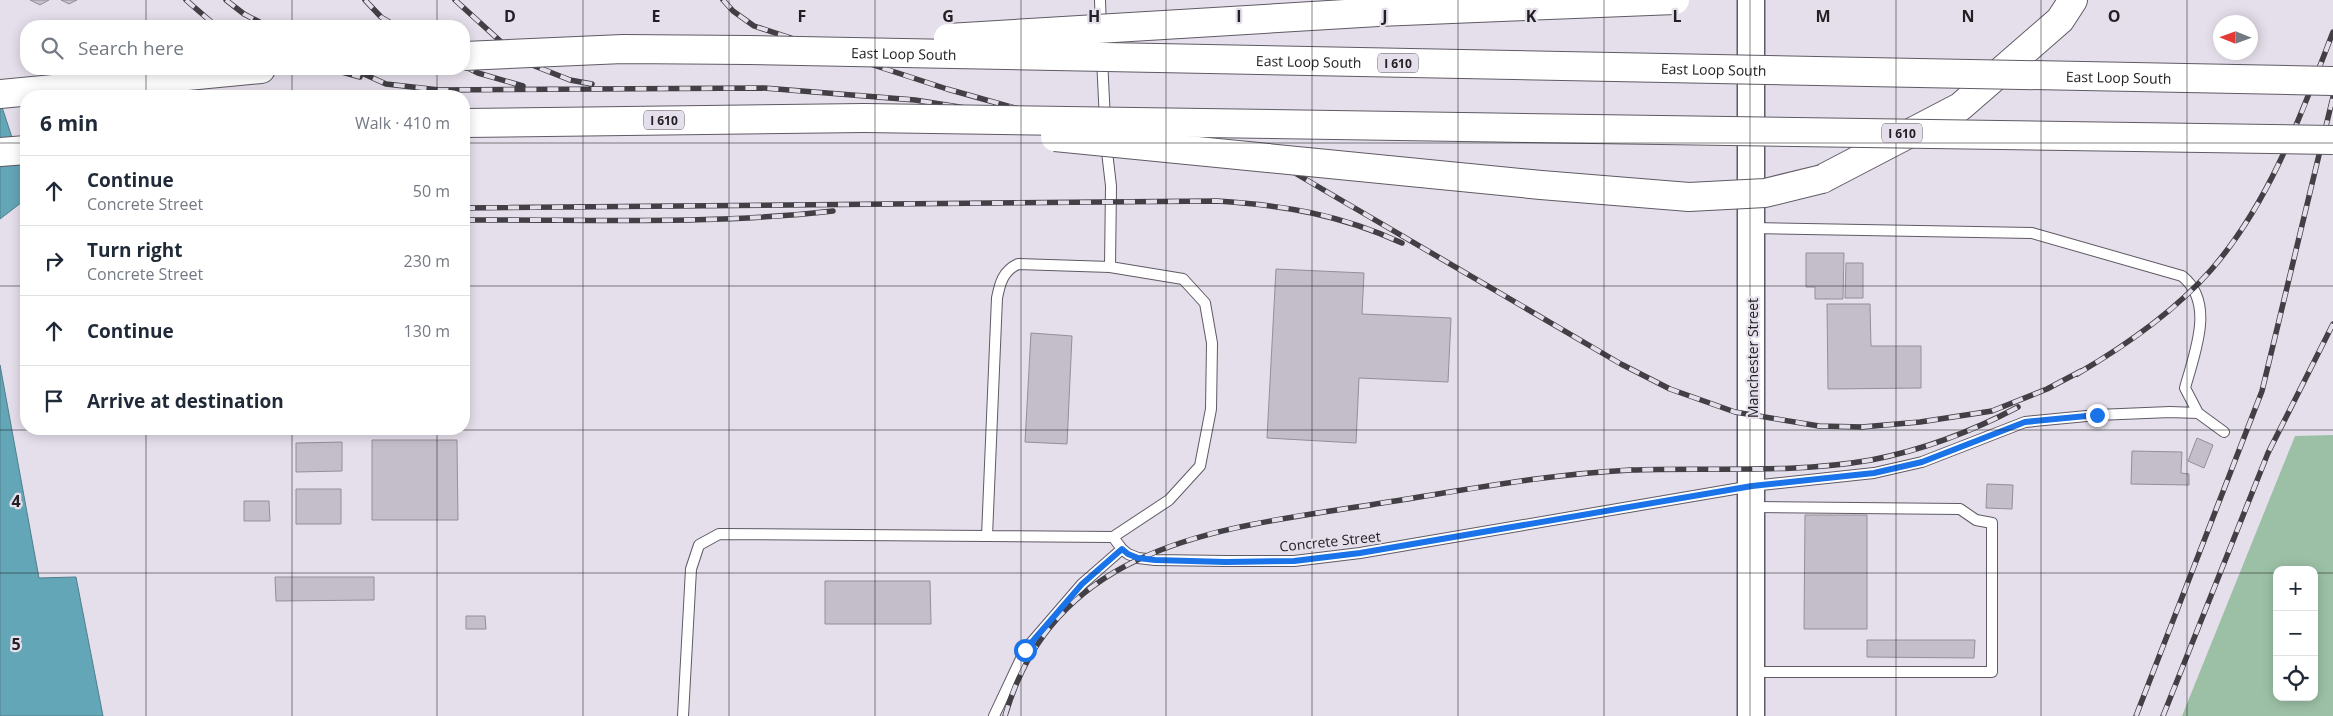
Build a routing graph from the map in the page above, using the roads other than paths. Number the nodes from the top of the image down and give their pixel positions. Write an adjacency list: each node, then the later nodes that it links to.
1 (1100, 0): 18 (lane)
2 (1675, 0): 5 (highway, bridge)
3 (1751, 0): 17 (street, Manchester Street)
4 (2073, 0): 12 (highway, bridge)
5 (748, 50): 6 (highway, East Loop South / I 610, bridge); 8 (highway, East Loop South / I 610, bridge)
6 (470, 56)
7 (199, 75): 9 (highway)
8 (2333, 82)
9 (42, 90)
10 (20, 92): 11 (highway)
11 (0, 94)
12 (864, 118): 13 (highway, I 610); 14 (highway, I 610, bridge)
13 (470, 123)
14 (2333, 140)
15 (20, 150): 16 (highway)
16 (0, 152)
17 (1751, 228): 19 (lane); 21 (street, Manchester Street)
18 (1110, 267): 22 (lane); 23 (lane)
19 (2198, 413): 20 (lane); 21 (lane)
20 (2224, 432)
21 (1752, 497): 24 (lane, Concrete Street); 25 (street, Manchester Street); 25 (lane)
22 (987, 536): 23 (lane); 26 (lane)
23 (1113, 537): 24 (lane)
24 (1122, 549): 27 (lane)
25 (1751, 672): 28 (street, Manchester Street)
26 (683, 716)
27 (994, 716)
28 (1751, 716)

